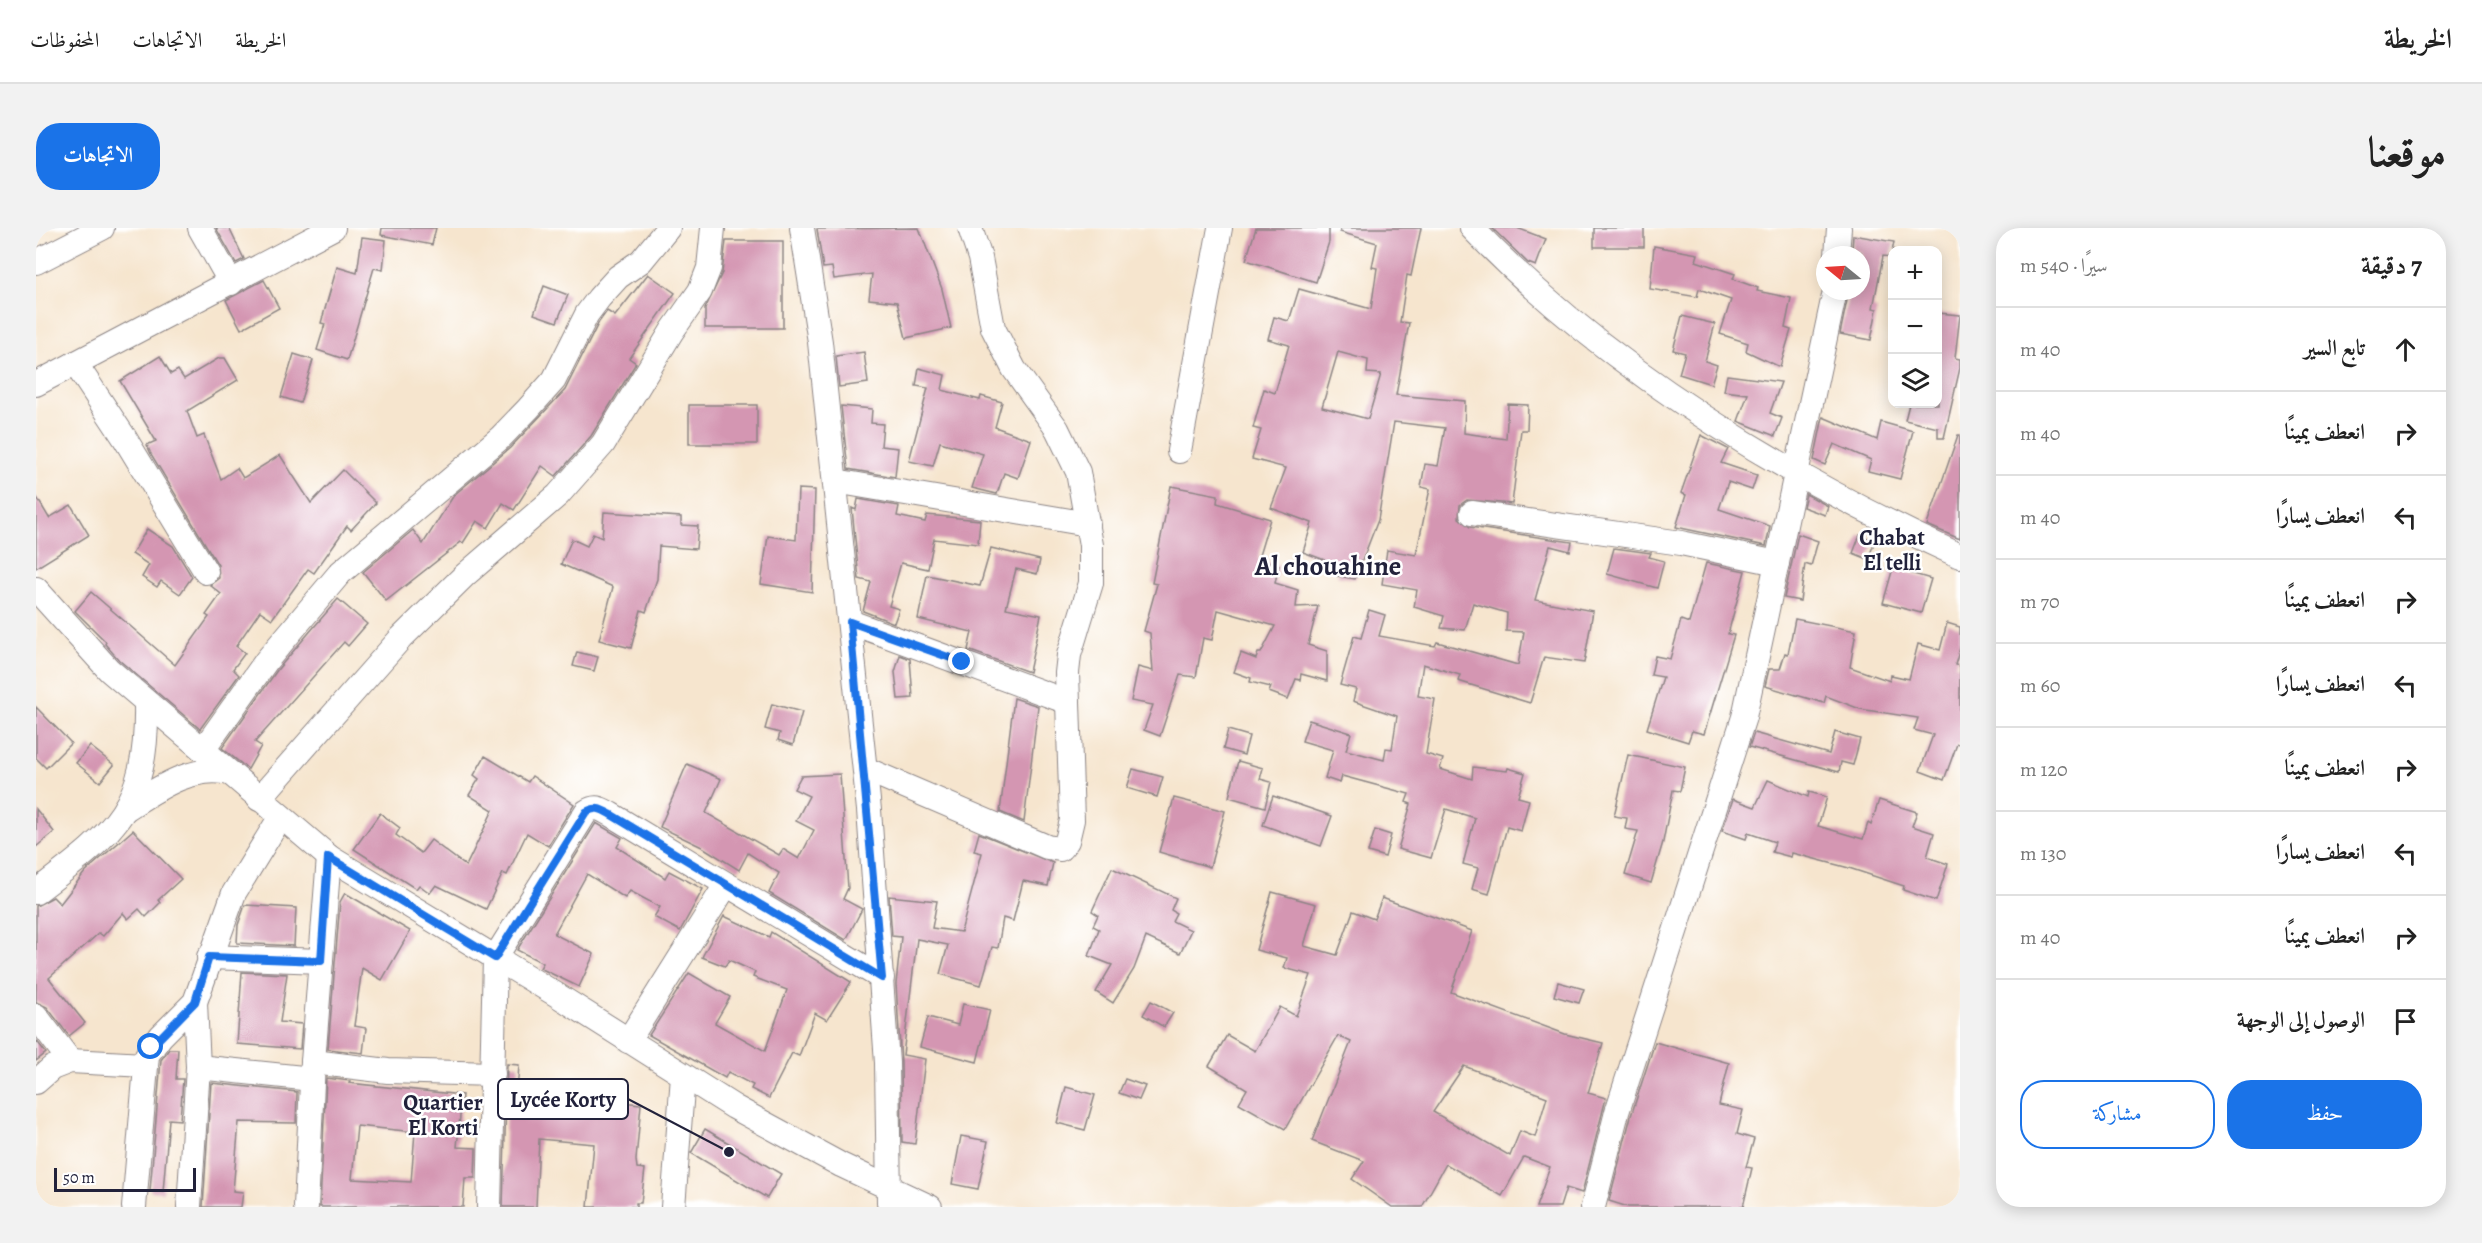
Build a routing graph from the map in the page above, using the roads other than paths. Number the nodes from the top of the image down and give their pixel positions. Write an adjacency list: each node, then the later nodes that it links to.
1 (102, 228): 12 (street)
2 (200, 228): 13 (street)
3 (333, 228): 13 (street)
4 (668, 228): 29 (street)
5 (713, 228): 32 (street)
6 (970, 228): 21 (street)
7 (1220, 228): 17 (street)
8 (1472, 228): 18 (street)
9 (1839, 228): 11 (street)
10 (798, 229): 19 (street)
11 (1838, 246)
12 (36, 262)
13 (231, 283): 15 (street)
14 (1833, 300): 18 (street)
15 (75, 363): 16 (street); 24 (street)
16 (36, 384)
17 (1179, 451)
18 (1797, 474): 22 (street); 23 (street)
19 (835, 481): 21 (street); 26 (street)
20 (1472, 513): 23 (street)
21 (1088, 524): 27 (street)
22 (1960, 556)
23 (1777, 563): 59 (street)
24 (206, 572)
25 (36, 589): 28 (street)
26 (850, 622): 27 (street); 30 (street)
27 (1068, 702): 30 (street)
28 (146, 704): 29 (street); 33 (street)
29 (203, 750): 31 (street)
30 (865, 769): 41 (street)
31 (230, 773): 32 (street); 33 (street)
32 (260, 799): 34 (street)
33 (126, 809): 37 (street)
34 (280, 818): 35 (street); 38 (street)
35 (328, 857): 39 (street); 40 (street)
36 (726, 885): 39 (street); 41 (street); 44 (street)
37 (36, 892)
38 (209, 957): 40 (street); 42 (street)
39 (495, 958): 44 (street); 49 (street)
40 (321, 961): 48 (street)
41 (882, 978): 52 (street)
42 (195, 1002): 46 (street); 47 (street)
43 (36, 1016): 45 (street)
44 (628, 1041): 50 (street)
45 (70, 1061): 46 (street); 51 (street)
46 (145, 1065): 53 (street)
47 (198, 1067): 48 (street); 54 (street)
48 (313, 1070): 49 (street); 55 (street)
49 (493, 1074): 56 (street)
50 (683, 1076): 52 (street); 57 (street)
51 (36, 1082)
52 (890, 1198): 58 (street)
53 (134, 1207)
54 (189, 1207)
55 (306, 1207)
56 (489, 1207)
57 (673, 1207)
58 (930, 1207)
59 (1593, 1207)

